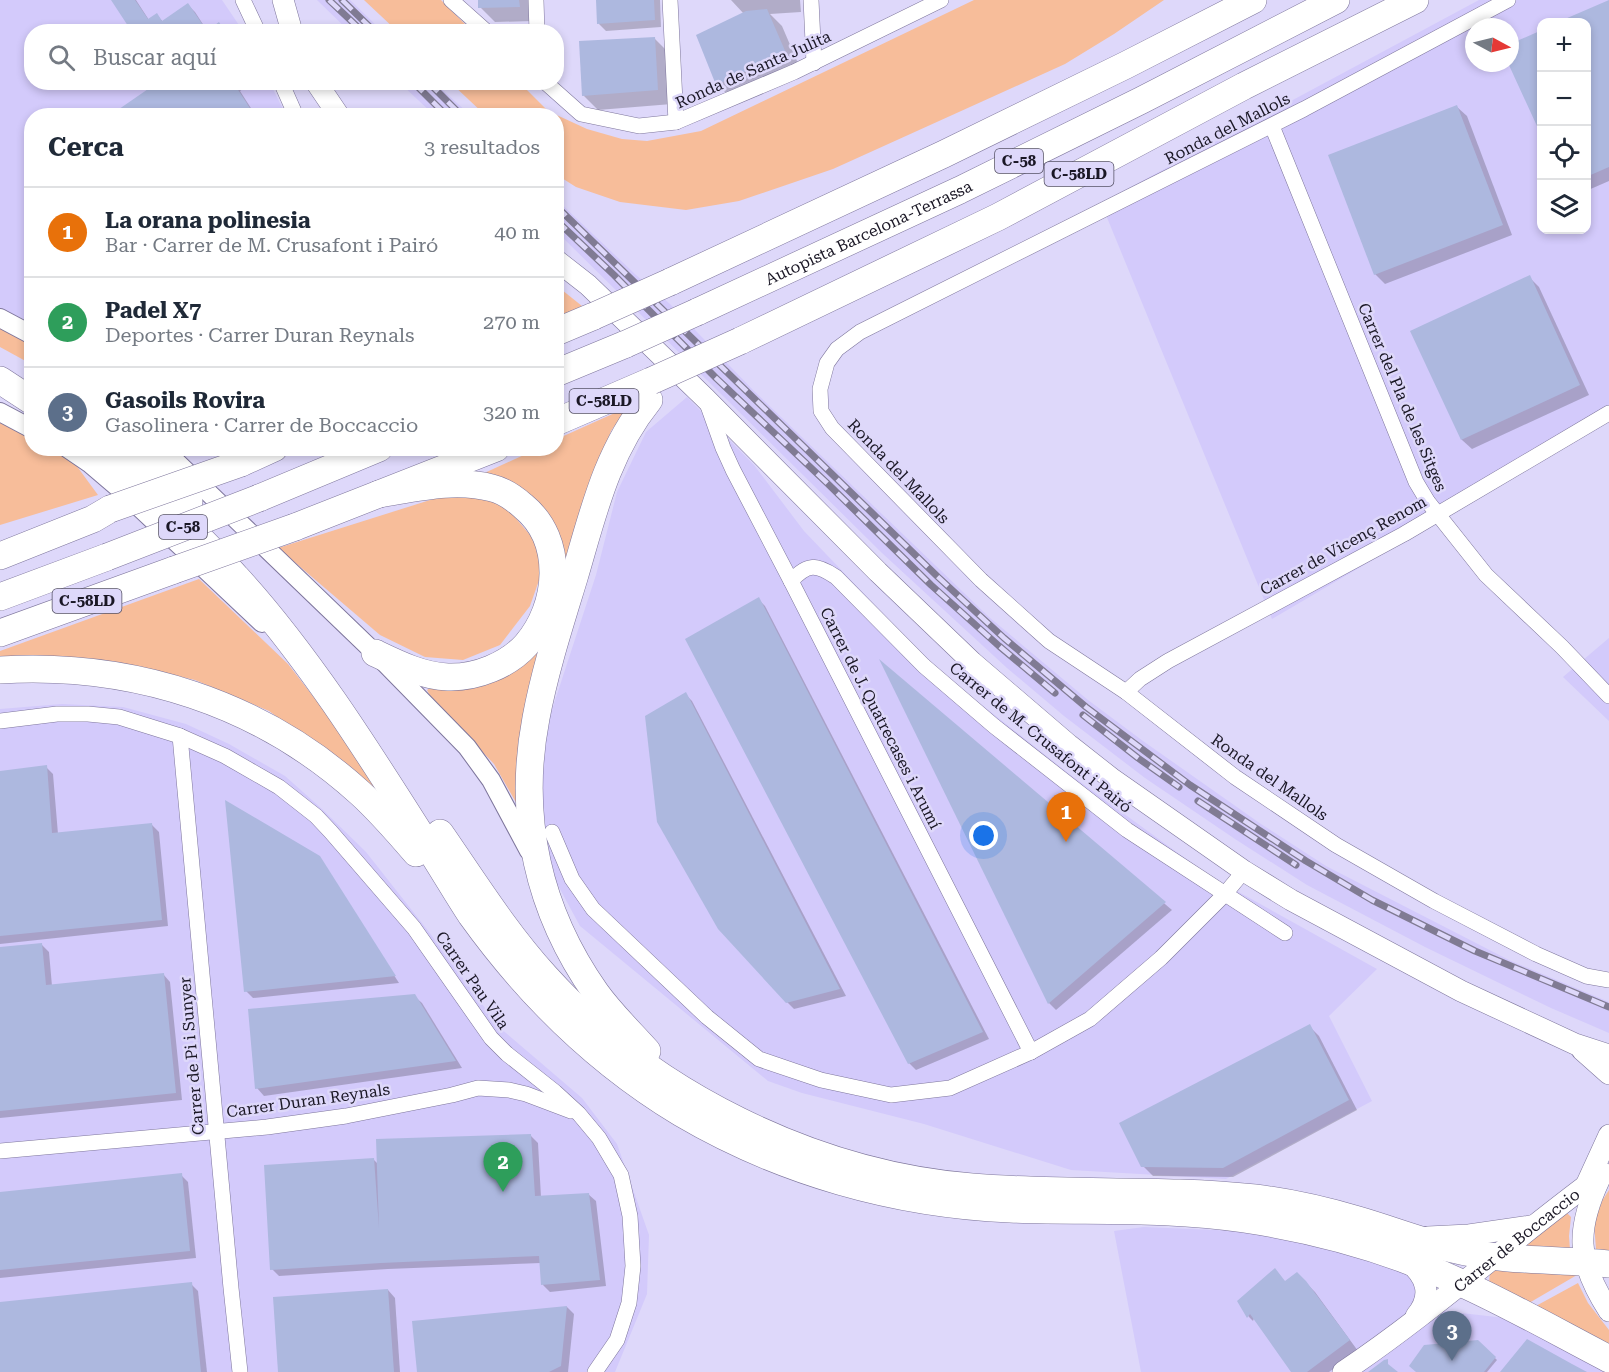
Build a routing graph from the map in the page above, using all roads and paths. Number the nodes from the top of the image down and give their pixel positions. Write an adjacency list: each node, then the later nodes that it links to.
1 (243, 0): 12 (street)
2 (283, 0): 13 (main road)
3 (451, 0): 14 (street)
4 (536, 0): 15 (street)
5 (670, 0): 22 (street)
6 (811, 0): 16 (street)
7 (940, 0): 16 (street, Ronda de Santa Julita)
8 (1252, 0): 26 (highway, C-58, bridge)
9 (1336, 0): 29 (highway, Autopista Barcelona-Terrassa / C-58, bridge)
10 (1415, 0): 32 (highway, C-58LD, bridge)
11 (1508, 0): 23 (street, Ronda del Mallols)
12 (254, 24)
13 (290, 24)
14 (478, 24)
15 (537, 24)
16 (814, 63): 22 (street, Ronda de Santa Julita)
17 (285, 90): 20 (street)
18 (321, 90): 21 (main road)
19 (554, 90): 22 (street, Ronda de Santa Julita)
20 (292, 108)
21 (334, 108)
22 (676, 123)
23 (1272, 126): 48 (street, Carrer del Pla de les Sitges); 57 (street, Ronda del Mallols)
24 (564, 267): 34 (main road)
25 (0, 318): 27 (street)
26 (564, 329)
27 (24, 331)
28 (0, 361): 30 (highway)
29 (564, 371)
30 (24, 374)
31 (0, 380): 33 (highway)
32 (650, 390): 37 (highway, C-58LD); 62 (highway)
33 (24, 396)
34 (705, 398): 51 (street, Carrer de J. Quatrecases i Arumí); 63 (main road)
35 (0, 412): 38 (street)
36 (1609, 413): 48 (street, Carrer de Vicenç Renom)
37 (564, 419)
38 (24, 425)
39 (79, 456): 55 (street)
40 (109, 456): 55 (highway)
41 (140, 456): 70 (highway)
42 (170, 456): 54 (street)
43 (256, 456): 47 (highway, C-58, bridge)
44 (361, 456): 52 (highway, C-58, bridge)
45 (476, 456): 46 (highway, C-58LD)
46 (379, 494): 53 (highway, C-58LD, bridge); 54 (highway)
47 (95, 513): 49 (highway); 50 (highway, C-58)
48 (1438, 514): 57 (street, Carrer de Vicenç Renom); 58 (street, Carrer del Pla de les Sitges)
49 (0, 536)
50 (0, 556)
51 (791, 581): 64 (street, Carrer de M. Crusafont i Pairó); 68 (street, Carrer de J. Quatrecases i Arumí)
52 (0, 597)
53 (0, 633)
54 (375, 653): 62 (street)
55 (309, 667): 65 (highway)
56 (0, 670): 65 (highway)
57 (1126, 692): 67 (street, Ronda del Mallols)
58 (1609, 696)
59 (0, 721): 60 (street, Carrer Pau Vila)
60 (180, 736): 71 (street, Carrer Pau Vila); 72 (street, Carrer de Pi i Sunyer)
61 (552, 832): 68 (street)
62 (537, 866): 70 (highway)
63 (1244, 871): 64 (street); 69 (main road)
64 (1224, 895): 66 (street, Carrer de M. Crusafont i Pairó); 68 (street)
65 (469, 911): 78 (highway)
66 (1285, 933)
67 (1609, 980)
68 (1031, 1052)
69 (1609, 1069)
70 (682, 1090): 78 (highway)
71 (579, 1114): 72 (street, Carrer Duran Reynals); 86 (street, Carrer Pau Vila)
72 (216, 1131): 74 (street, Carrer Duran Reynals); 85 (street, Carrer de Pi i Sunyer)
73 (1609, 1135): 76 (main road)
74 (0, 1151)
75 (1606, 1170): 76 (main road, Carrer de Boccaccio); 80 (main road)
76 (1586, 1185): 77 (main road, Carrer de Boccaccio)
77 (1532, 1226): 78 (main road); 79 (main road, Carrer de Boccaccio)
78 (1410, 1249): 79 (highway); 81 (highway); 83 (main road)
79 (1494, 1256): 80 (highway); 81 (main road, Carrer de Boccaccio)
80 (1597, 1263): 82 (main road)
81 (1462, 1283): 83 (main road, Carrer de Boccaccio); 84 (highway)
82 (1609, 1311)
83 (1410, 1323): 87 (main road, Carrer de Boccaccio)
84 (1609, 1359)
85 (240, 1372)
86 (595, 1372)
87 (1343, 1372)

